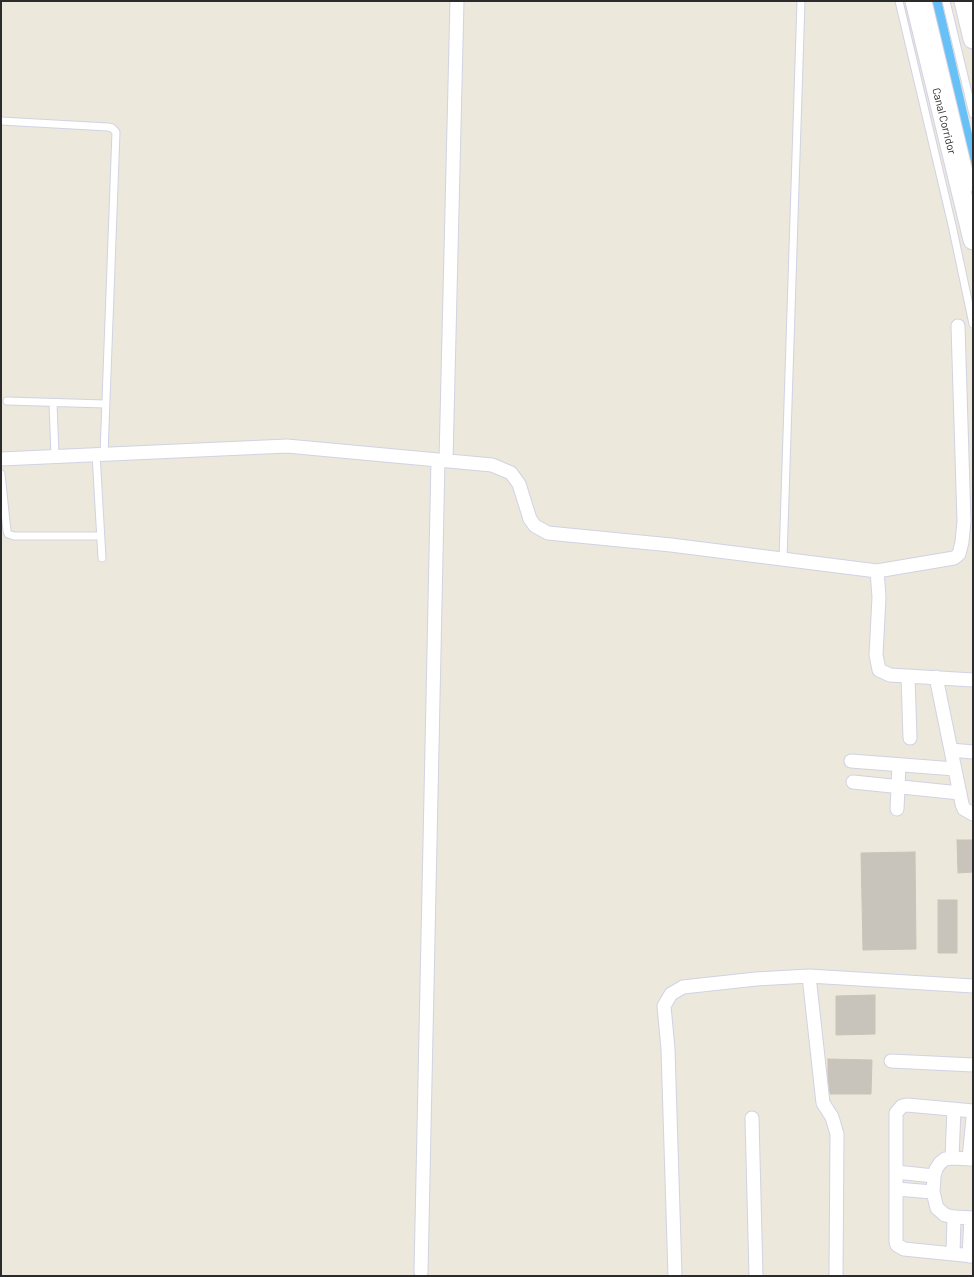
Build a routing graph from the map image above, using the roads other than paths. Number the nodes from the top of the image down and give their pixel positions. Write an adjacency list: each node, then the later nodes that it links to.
1 (457, 1): 21 (street)
2 (801, 1): 27 (lane)
3 (898, 1): 13 (lane)
4 (915, 1): 12 (street, Canal Corridor)
5 (928, 1): 11 (lane)
6 (946, 1): 9 (lane)
7 (964, 1): 8 (street)
8 (973, 39)
9 (973, 114)
10 (1, 121): 17 (lane)
11 (973, 188)
12 (973, 240)
13 (973, 324)
14 (958, 326): 28 (street)
15 (7, 401): 16 (lane)
16 (52, 403): 17 (lane); 19 (lane)
17 (105, 404): 18 (lane)
18 (100, 454): 19 (street); 21 (street); 25 (lane)
19 (55, 456): 20 (street)
20 (1, 458)
21 (442, 460): 27 (street); 61 (street)
22 (1, 474): 23 (lane)
23 (11, 535): 24 (lane); 25 (lane)
24 (1, 536)
25 (100, 536): 26 (lane)
26 (102, 558)
27 (783, 559): 28 (street)
28 (877, 571): 29 (street)
29 (908, 676): 30 (street); 32 (street)
30 (936, 677): 31 (street); 33 (street)
31 (973, 680)
32 (910, 738)
33 (951, 750): 34 (street); 37 (street)
34 (973, 752)
35 (851, 761): 36 (street)
36 (899, 765): 37 (street); 39 (street)
37 (955, 769): 40 (street)
38 (853, 782): 39 (street)
39 (898, 787): 40 (street); 41 (street)
40 (960, 793): 42 (street)
41 (897, 810)
42 (973, 814)
43 (810, 976): 44 (street); 62 (street); 64 (street)
44 (973, 986)
45 (891, 1061): 46 (street)
46 (973, 1065)
47 (954, 1109): 48 (street); 51 (street); 53 (street)
48 (973, 1110)
49 (752, 1118): 63 (street)
50 (973, 1118): 52 (street)
51 (952, 1158): 52 (street); 54 (street)
52 (971, 1159)
53 (896, 1172): 54 (street); 55 (street)
54 (934, 1176): 56 (street)
55 (896, 1189): 56 (street); 59 (street)
56 (933, 1192): 57 (street)
57 (954, 1217): 58 (street); 59 (street)
58 (972, 1218): 60 (street)
59 (953, 1254): 60 (street)
60 (971, 1256)
61 (421, 1272)
62 (675, 1276)
63 (756, 1276)
64 (836, 1276)

